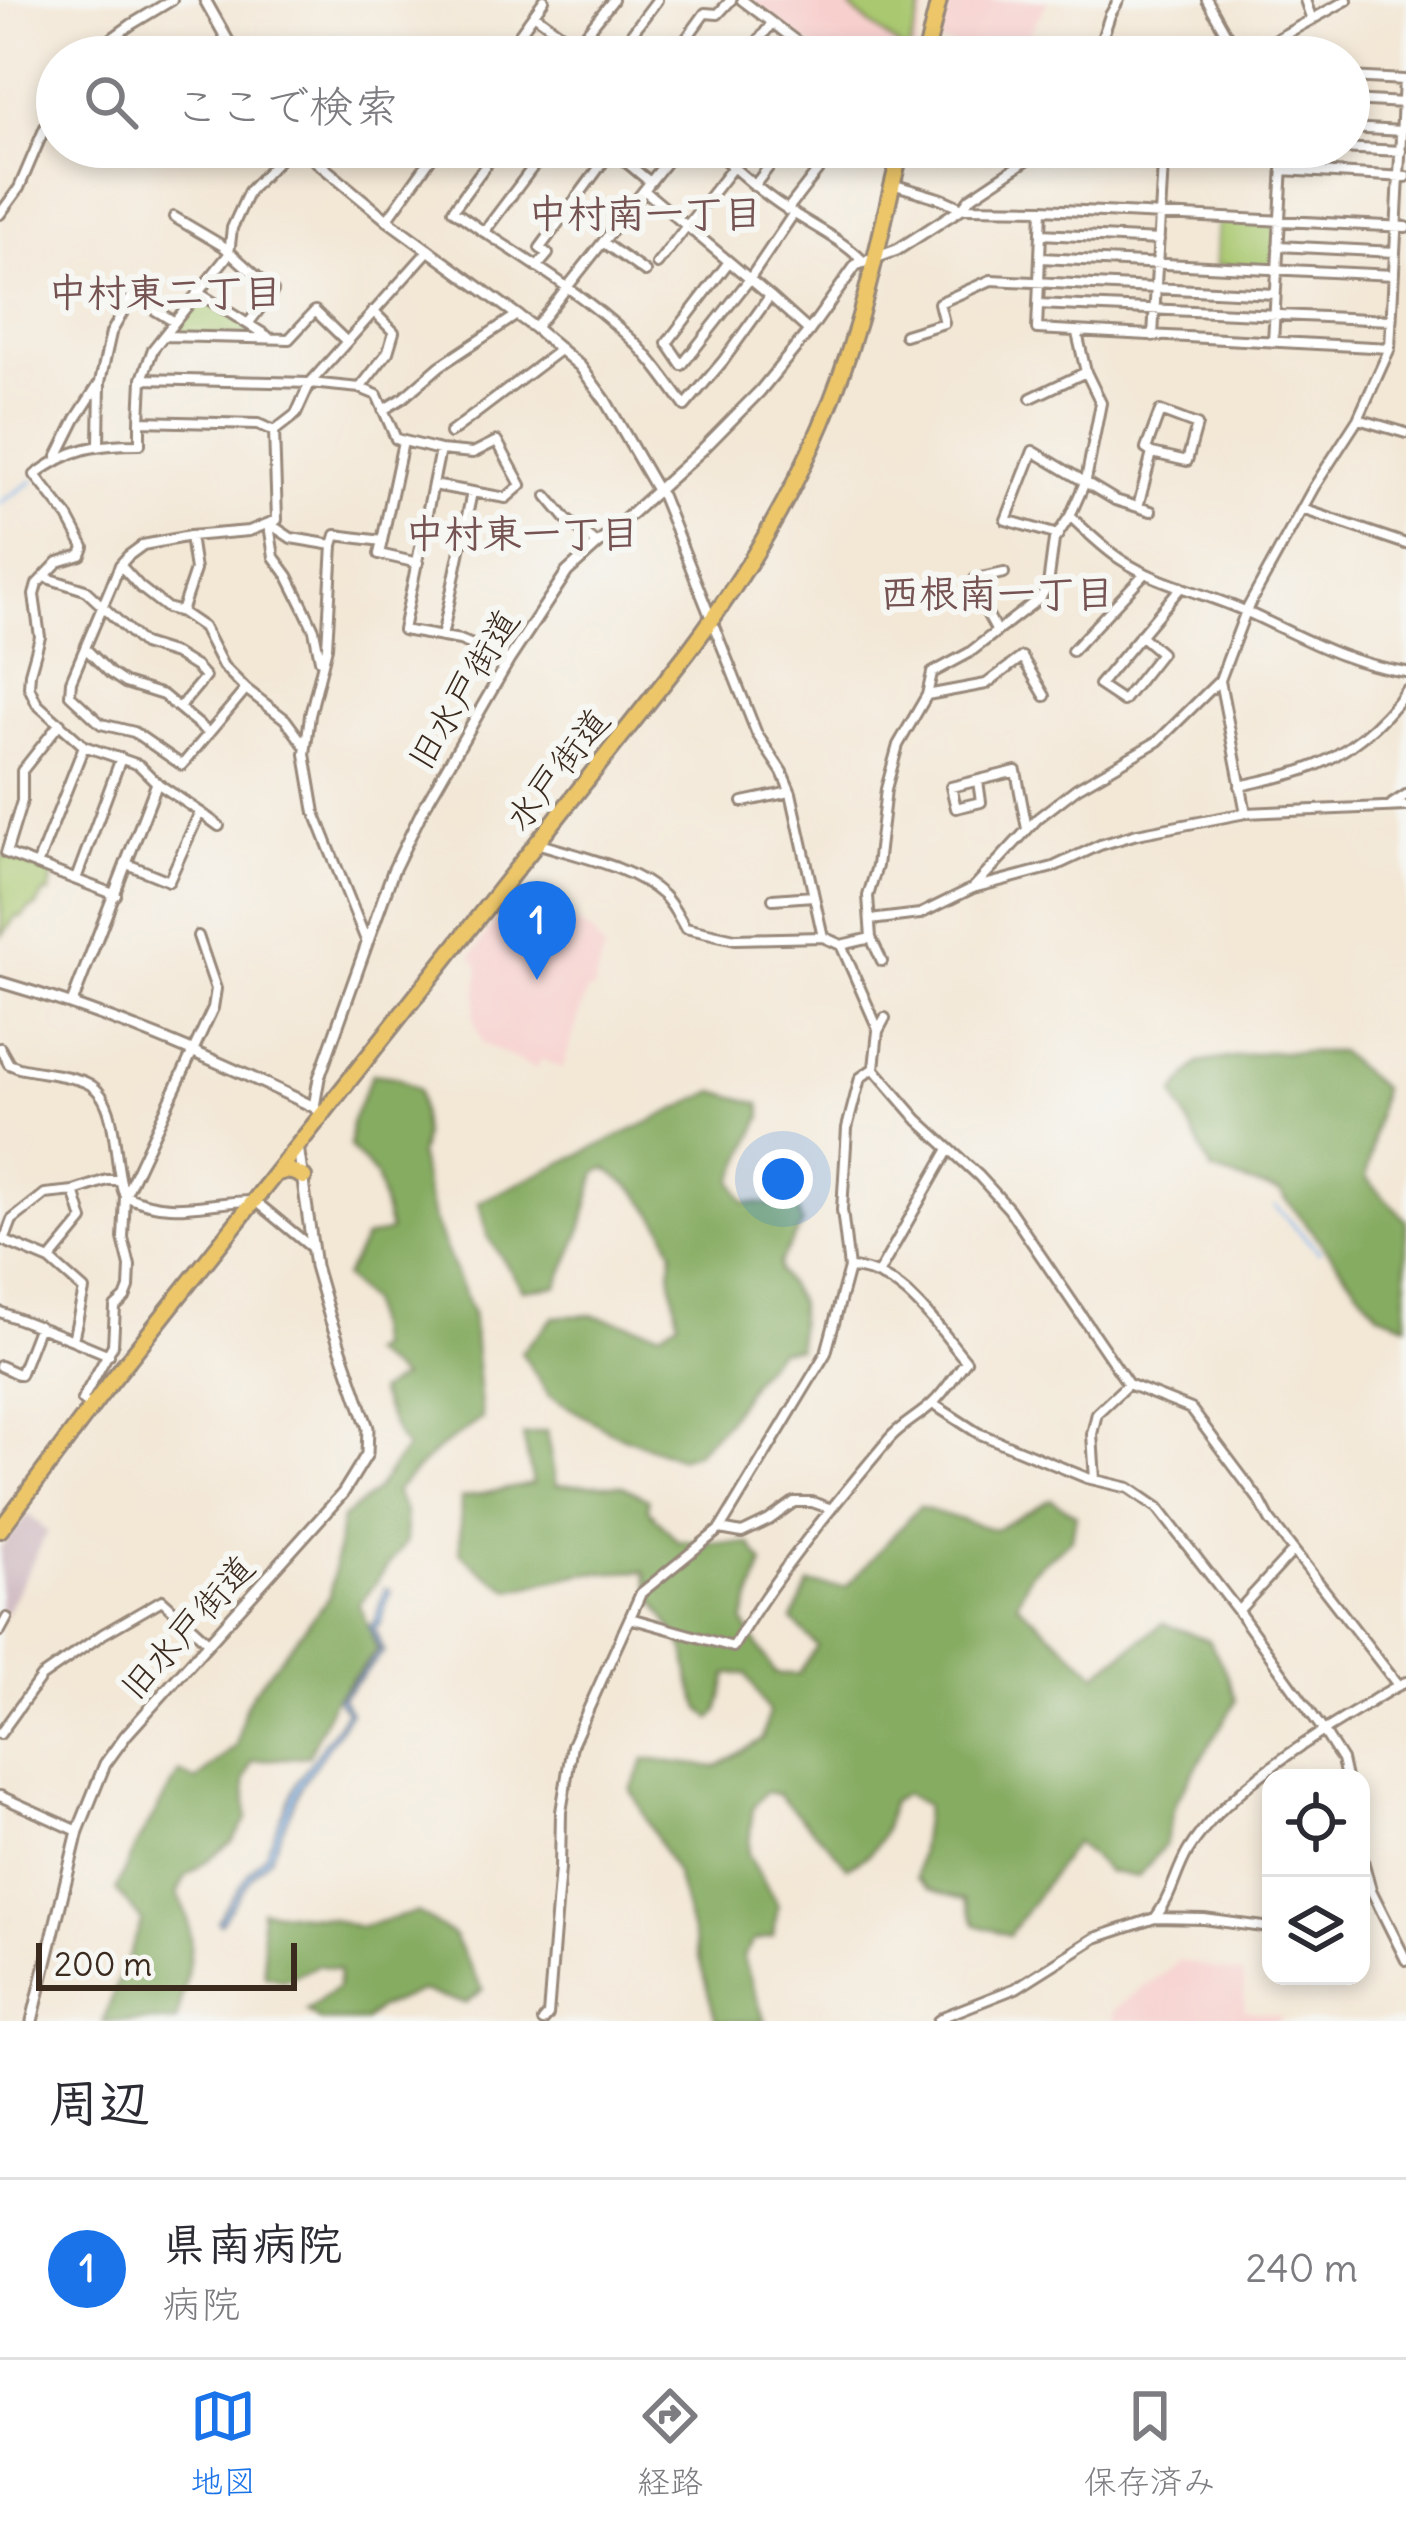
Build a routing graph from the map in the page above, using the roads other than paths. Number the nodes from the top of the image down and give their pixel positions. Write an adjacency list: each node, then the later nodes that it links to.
1 (172, 0): 16 (street)
2 (205, 0): 17 (street)
3 (544, 0): 13 (street)
4 (613, 0): 20 (street)
5 (657, 0): 21 (street)
6 (731, 0): 22 (street)
7 (742, 0): 15 (street)
8 (939, 0): 25 (highway)
9 (1119, 0): 26 (street)
10 (1208, 0): 27 (street)
11 (1306, 0): 14 (street)
12 (1348, 0): 14 (street)
13 (534, 14): 18 (street); 19 (street)
14 (1312, 20): 28 (street)
15 (772, 23): 23 (street); 24 (street)
16 (118, 36)
17 (225, 36)
18 (518, 36)
19 (563, 36)
20 (579, 36)
21 (630, 36)
22 (688, 36)
23 (762, 36)
24 (789, 36)
25 (930, 36)
26 (1103, 36)
27 (1229, 36)
28 (1281, 36)
29 (1370, 78): 31 (street)
30 (1370, 101): 31 (street)
31 (1405, 103): 33 (street)
32 (1370, 129): 33 (street)
33 (1402, 130): 36 (street)
34 (36, 148): 60 (street)
35 (1370, 150): 36 (street)
36 (1401, 151): 53 (street)
37 (273, 168): 74 (street)
38 (321, 168): 63 (street)
39 (424, 168): 63 (street)
40 (483, 168): 67 (street)
41 (532, 168): 67 (street)
42 (597, 168): 80 (street)
43 (629, 168): 55 (street)
44 (661, 168): 55 (street)
45 (733, 168): 65 (street)
46 (735, 168): 56 (street)
47 (768, 168): 56 (street)
48 (821, 168): 59 (street)
49 (896, 168): 54 (highway, 水戸街道)
50 (1015, 168): 57 (street)
51 (1163, 168): 61 (street)
52 (1282, 170): 53 (street); 64 (street)
53 (1403, 177): 66 (street)
54 (892, 184): 57 (street); 76 (highway, 水戸街道)
55 (647, 186): 65 (street); 70 (street)
56 (754, 186): 59 (street)
57 (962, 208): 58 (street); 76 (street)
58 (1042, 209): 61 (street); 68 (street)
59 (790, 212): 76 (street); 84 (street)
60 (0, 214)
61 (1161, 215): 64 (street); 69 (street)
62 (173, 217): 74 (street)
63 (387, 220): 72 (street)
64 (1279, 221): 66 (street); 71 (street)
65 (686, 226): 77 (street); 78 (street)
66 (1401, 227): 73 (street)
67 (484, 232): 80 (street)
68 (1041, 234): 69 (street); 75 (street)
69 (1160, 240): 79 (street)
70 (604, 244): 82 (street); 87 (street)
71 (1278, 246): 73 (street); 81 (street)
72 (429, 250): 93 (street); 94 (street)
73 (1395, 252): 83 (street)
74 (229, 254): 88 (street); 98 (street)
75 (1040, 258): 79 (street); 85 (street)
76 (869, 260): 100 (street, 旧水戸街道); 152 (highway, 水戸街道)
77 (728, 263): 84 (street); 84 (street)
78 (657, 264)
79 (1158, 264): 81 (street); 86 (street)
80 (537, 267): 87 (street)
81 (1276, 269): 83 (street); 89 (street)
82 (646, 272)
83 (1394, 275): 96 (street)
84 (748, 280): 90 (street)
85 (1038, 281): 86 (street); 91 (street); 102 (street)
86 (1156, 287): 89 (street); 92 (street)
87 (567, 289): 90 (street); 99 (street)
88 (197, 292): 97 (street); 98 (street)
89 (1275, 294): 95 (street)
90 (770, 296): 100 (street)
91 (1037, 304): 92 (street); 101 (street)
92 (1155, 309): 95 (street); 104 (street)
93 (373, 311): 106 (street); 114 (street)
94 (517, 315): 99 (street); 116 (street)
95 (1274, 315): 96 (street); 107 (street)
96 (1391, 320): 108 (street)
97 (173, 321): 103 (street); 112 (street)
98 (248, 324): 105 (street)
99 (535, 328): 109 (street)
100 (809, 332): 129 (street, 旧水戸街道)
101 (1077, 333): 104 (street); 110 (street)
102 (905, 335)
103 (163, 336): 105 (street); 111 (street)
104 (1153, 336): 107 (street)
105 (271, 338): 106 (street)
106 (346, 341): 113 (street)
107 (1273, 342): 108 (street)
108 (1390, 348): 117 (street)
109 (561, 349): 120 (street); 129 (street)
110 (1086, 372): 115 (street); 127 (street)
111 (142, 379): 113 (street); 118 (street)
112 (100, 382): 123 (street); 126 (street)
113 (310, 383): 114 (street); 119 (street)
114 (360, 388): 116 (street)
115 (1031, 398)
116 (383, 410): 122 (street)
117 (1358, 419): 121 (street); 133 (street)
118 (140, 421): 119 (street); 123 (street)
119 (274, 431): 136 (street)
120 (450, 433)
121 (1406, 433)
122 (403, 442): 124 (street); 139 (street)
123 (99, 444): 126 (street)
124 (440, 450): 128 (street); 130 (street)
125 (1152, 453): 125 (street); 132 (street)
126 (56, 458): 147 (street)
127 (1086, 480): 132 (street); 135 (street); 137 (street)
128 (433, 485): 130 (street); 143 (street)
129 (657, 490): 140 (street, 旧水戸街道); 152 (street)
130 (472, 492): 155 (street)
131 (547, 496): 140 (street)
132 (1138, 507): 134 (street)
133 (1302, 509): 141 (street); 150 (street)
134 (1151, 511)
135 (1070, 516): 137 (street); 146 (street)
136 (269, 524): 138 (street); 142 (street); 159 (street)
137 (1058, 535): 153 (street)
138 (190, 536): 144 (street); 151 (street)
139 (382, 541): 142 (street); 143 (street)
140 (596, 542): 158 (street, 旧水戸街道)
141 (1406, 544)
142 (332, 545): 159 (street)
143 (418, 562): 155 (street)
144 (120, 566): 149 (street); 151 (street)
145 (1004, 573): 153 (street)
146 (1145, 573): 148 (street); 157 (street)
147 (44, 577): 149 (street); 167 (street)
148 (1181, 587): 150 (street); 154 (street)
149 (103, 606): 156 (street); 166 (street)
150 (1246, 611): 160 (street); 161 (street)
151 (181, 612): 162 (street)
152 (711, 621): 175 (street); 184 (highway, 水戸街道)
153 (996, 630): 164 (street)
154 (1140, 635): 154 (street)
155 (442, 638): 158 (street)
156 (85, 648): 166 (street); 168 (street)
157 (1072, 651)
158 (509, 660): 196 (street, 旧水戸街道)
159 (322, 668): 170 (street)
160 (1406, 672)
161 (1220, 680): 174 (street); 183 (street)
162 (247, 689): 168 (street); 170 (street)
163 (1406, 690): 174 (street)
164 (927, 695): 165 (street); 192 (street)
165 (1045, 696)
166 (179, 708): 168 (street)
167 (60, 723): 169 (street); 186 (street)
168 (209, 733)
169 (84, 746): 171 (street); 186 (street)
170 (305, 746): 196 (street)
171 (122, 758): 173 (street); 187 (street)
172 (977, 781): 172 (street); 183 (street)
173 (157, 783): 180 (street); 185 (street)
174 (1240, 786): 181 (street)
175 (790, 792): 177 (street); 190 (street)
176 (1406, 795): 178 (street)
177 (743, 802)
178 (1391, 804): 179 (street); 181 (street)
179 (1406, 806)
180 (200, 812): 182 (street); 185 (street)
181 (1246, 812): 188 (street)
182 (219, 826)
183 (1027, 831): 188 (street)
184 (537, 843): 194 (street); 206 (highway, 水戸街道)
185 (127, 864): 189 (street)
186 (38, 865): 187 (street)
187 (76, 879): 189 (street)
188 (974, 888): 192 (street)
189 (116, 895): 200 (street)
190 (813, 896): 191 (street); 194 (street)
191 (773, 898)
192 (870, 920): 195 (street)
193 (198, 936): 204 (street)
194 (823, 937): 197 (street)
195 (871, 938): 197 (street); 198 (street)
196 (367, 943): 206 (street, 旧水戸街道)
197 (841, 946): 202 (street)
198 (882, 961)
199 (0, 982): 200 (street)
200 (72, 1003): 204 (street)
201 (885, 1018): 202 (street)
202 (878, 1031): 205 (street)
203 (0, 1048): 211 (street)
204 (191, 1049): 206 (street); 213 (street)
205 (874, 1068): 208 (street); 218 (street)
206 (318, 1111): 207 (highway, 水戸街道)
207 (298, 1146): 209 (highway, 水戸街道); 210 (street, 旧水戸街道)
208 (950, 1149): 219 (street); 225 (street)
209 (275, 1174): 210 (highway); 214 (highway, 水戸街道)
210 (304, 1177): 216 (street, 旧水戸街道)
211 (118, 1180): 212 (street); 213 (street)
212 (74, 1191): 215 (street); 217 (street)
213 (124, 1196): 214 (street); 223 (street)
214 (255, 1201): 216 (street); 227 (highway, 水戸街道)
215 (2, 1240): 217 (street)
216 (312, 1248): 237 (street, 旧水戸街道)
217 (50, 1260): 222 (street)
218 (849, 1268): 219 (street); 230 (street)
219 (878, 1274): 226 (street)
220 (0, 1312): 221 (street)
221 (39, 1327): 222 (street); 224 (street)
222 (73, 1340): 223 (street)
223 (109, 1355): 227 (street)
224 (0, 1366)
225 (1128, 1384): 228 (street); 232 (street)
226 (933, 1404): 228 (street); 229 (street)
227 (92, 1407): 231 (highway, 水戸街道)
228 (1095, 1480): 233 (street)
229 (829, 1508): 230 (street); 235 (street)
230 (720, 1529): 235 (street)
231 (0, 1530)
232 (1293, 1551): 233 (street); 238 (street)
233 (1238, 1611): 239 (street)
234 (7, 1618): 236 (street)
235 (630, 1618): 249 (street)
236 (0, 1631)
237 (208, 1642): 240 (street); 243 (street, 旧水戸街道)
238 (1402, 1684): 239 (street)
239 (1323, 1730): 241 (street); 245 (street)
240 (0, 1734)
241 (1344, 1769)
242 (0, 1796): 243 (street)
243 (78, 1832): 248 (street, 旧水戸街道)
244 (1370, 1899): 247 (street)
245 (1155, 1918): 246 (street); 250 (street)
246 (1262, 1927)
247 (1406, 1960)
248 (32, 2021)
249 (544, 2021)
250 (938, 2021)

